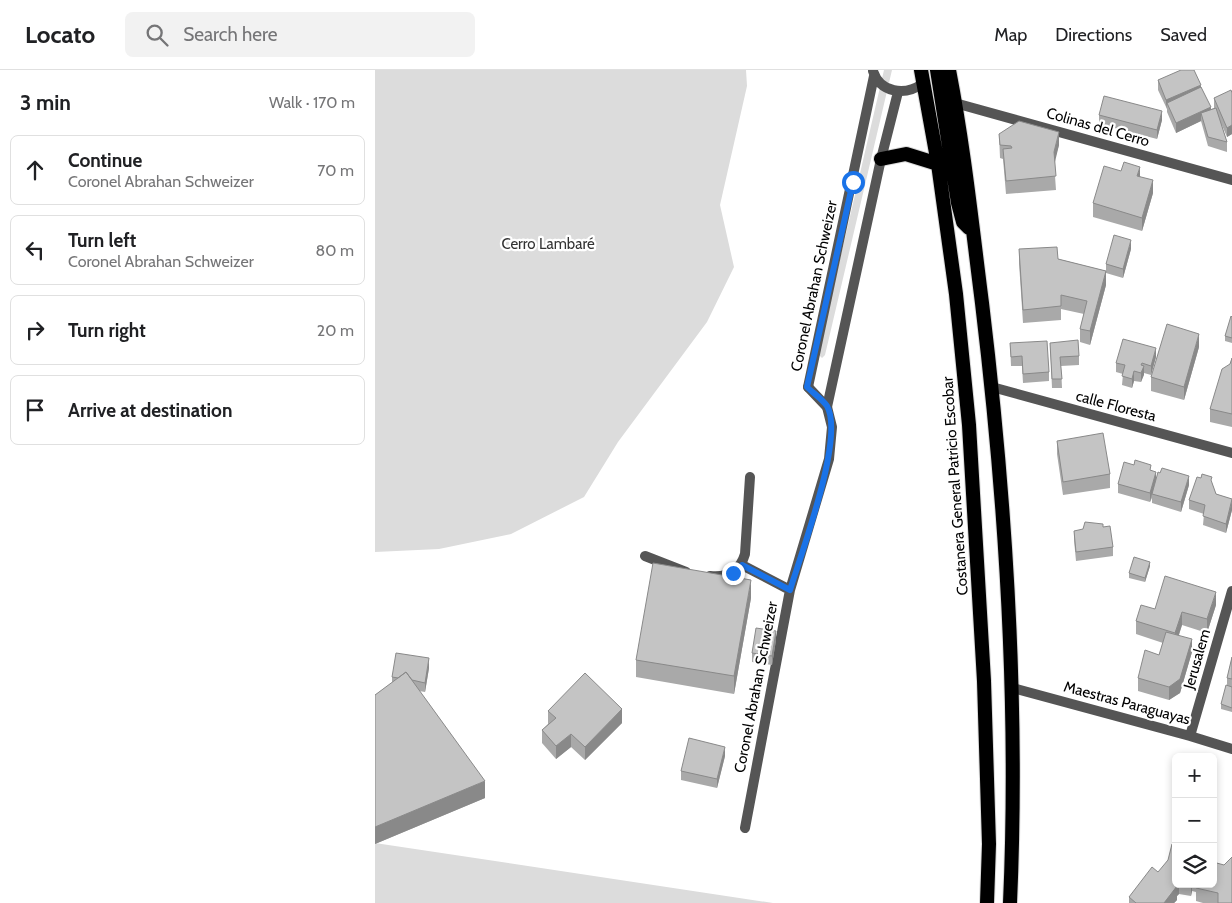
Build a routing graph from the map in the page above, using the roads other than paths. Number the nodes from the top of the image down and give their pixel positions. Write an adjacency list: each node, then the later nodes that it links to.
1 (921, 70): 6 (highway, Costanera General Patricio Escobar)
2 (929, 70): 6 (highway)
3 (937, 70): 12 (highway)
4 (949, 70): 8 (highway)
5 (873, 73): 7 (street); 14 (street, Coronel Abrahan Schweizer)
6 (923, 84): 7 (street); 10 (highway, Costanera General Patricio Escobar)
7 (898, 92): 9 (street, Coronel Abrahan Schweizer)
8 (955, 103): 11 (street, Colinas del Cerro); 12 (highway)
9 (881, 159): 10 (highway); 14 (street, Coronel Abrahan Schweizer)
10 (938, 164): 25 (highway, Costanera General Patricio Escobar)
11 (1232, 180)
12 (973, 232): 13 (highway)
13 (992, 387): 15 (street, calle Floresta); 21 (highway)
14 (827, 406): 19 (street, Coronel Abrahan Schweizer)
15 (1232, 454)
16 (749, 477): 18 (street)
17 (645, 556): 18 (street)
18 (742, 565): 19 (street)
19 (790, 590): 24 (street, Coronel Abrahan Schweizer)
20 (1232, 592): 22 (street, Jerusalem)
21 (1013, 688): 22 (street, Maestras Paraguayas); 26 (highway)
22 (1190, 736): 23 (street, Maestras Paraguayas)
23 (1232, 749)
24 (745, 828)
25 (987, 903)
26 (1011, 903)

